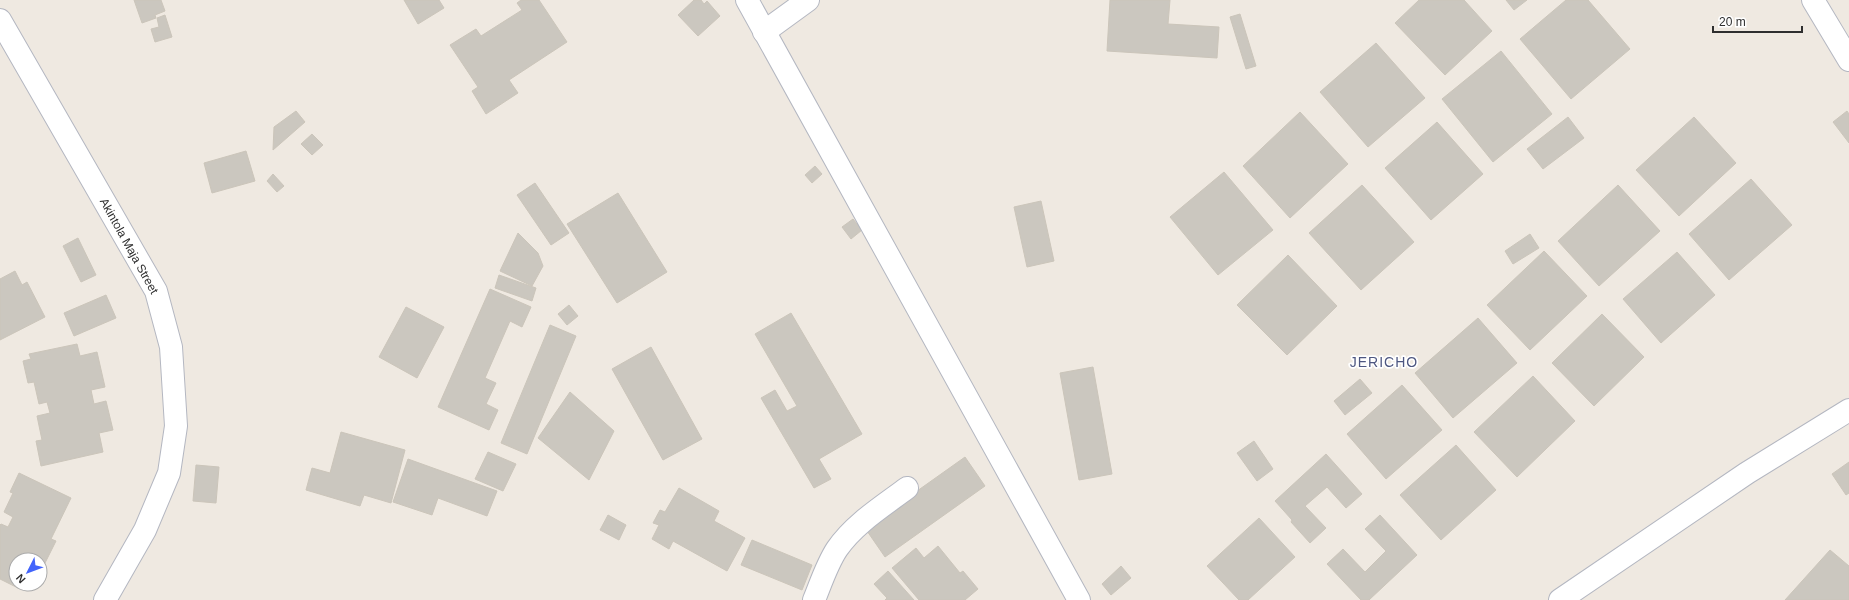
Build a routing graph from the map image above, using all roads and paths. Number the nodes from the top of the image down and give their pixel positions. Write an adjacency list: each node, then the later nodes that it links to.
1 (747, 0): 5 (street)
2 (808, 0): 5 (street)
3 (1813, 0): 6 (street)
4 (0, 20): 9 (street, Akintola Maja Street)
5 (764, 32): 11 (street)
6 (1849, 60)
7 (1849, 410): 12 (street)
8 (907, 488): 10 (street)
9 (105, 600)
10 (814, 600)
11 (1079, 600)
12 (1560, 600)

